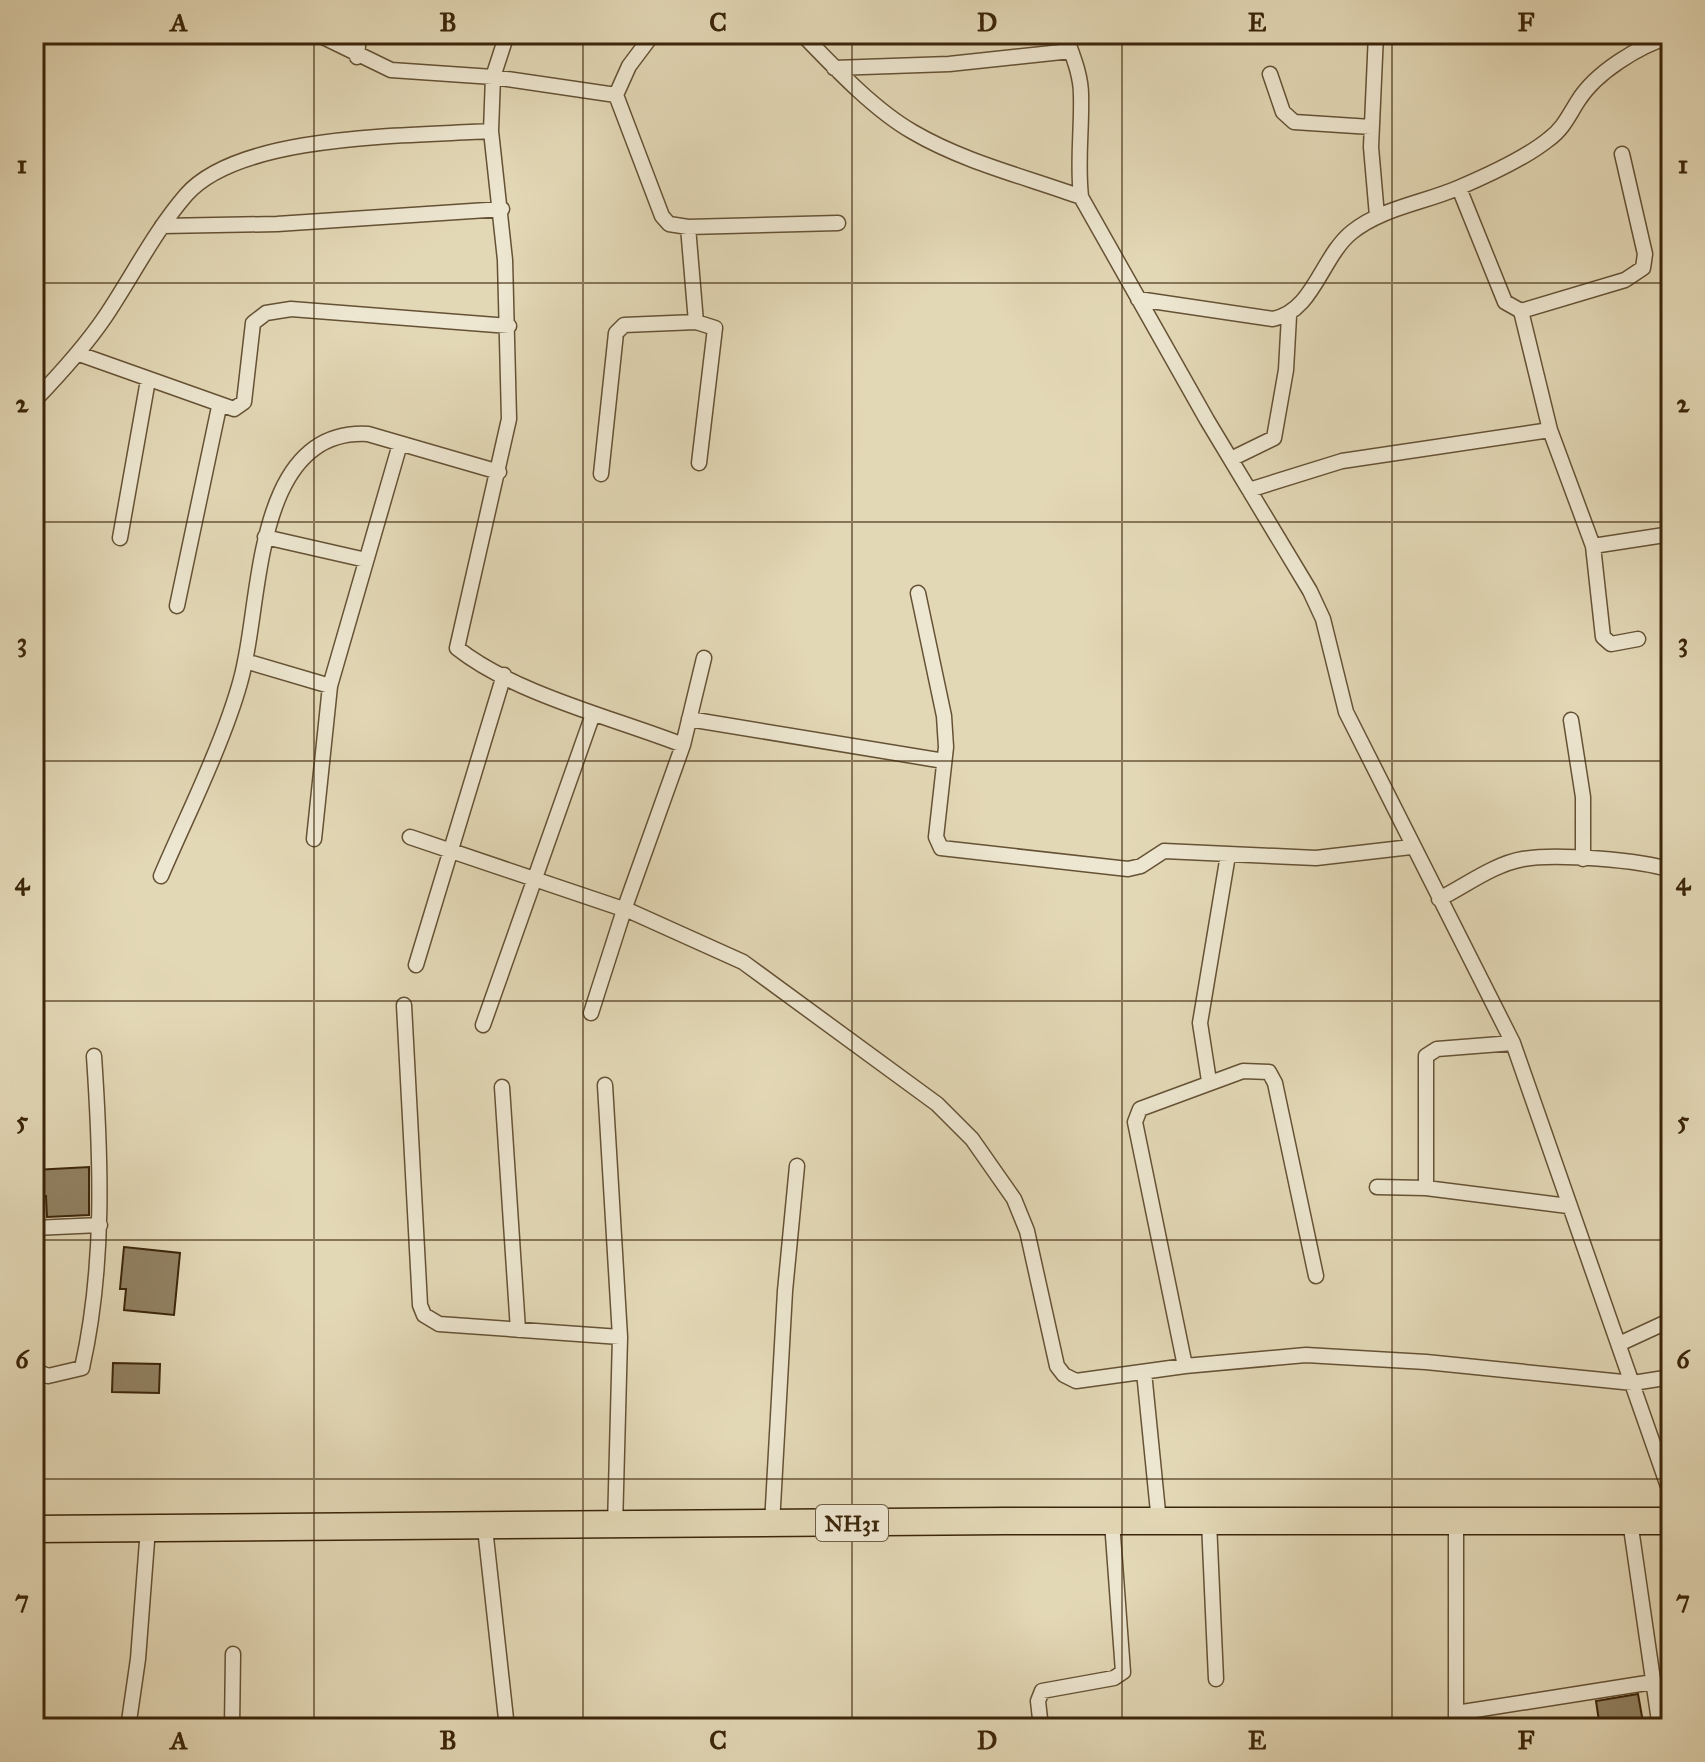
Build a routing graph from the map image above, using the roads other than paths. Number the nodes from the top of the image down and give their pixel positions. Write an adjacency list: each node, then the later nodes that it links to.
1 (317, 34): 11 (street)
2 (359, 34): 11 (street)
3 (507, 34): 14 (street)
4 (653, 34): 15 (street)
5 (802, 34): 12 (street)
6 (1065, 34): 10 (street)
7 (1376, 34): 16 (street)
8 (1671, 36): 9 (street)
9 (1647, 39): 19 (street)
10 (1071, 51): 12 (street); 20 (street)
11 (357, 57): 14 (street)
12 (834, 68): 20 (street)
13 (1270, 74): 16 (street)
14 (493, 77): 15 (street); 17 (street)
15 (616, 95): 25 (street)
16 (1371, 127): 22 (street)
17 (491, 131): 21 (street); 24 (street)
18 (1622, 154): 27 (street)
19 (1459, 188): 22 (street); 27 (street)
20 (1081, 197): 26 (street)
21 (502, 209): 24 (street); 30 (street)
22 (1377, 216): 28 (street)
23 (838, 223): 25 (street)
24 (162, 226): 31 (street)
25 (688, 227): 29 (street)
26 (1138, 299): 28 (street); 37 (street)
27 (1521, 311): 35 (street)
28 (1289, 316): 37 (street)
29 (696, 322): 38 (street); 40 (street)
30 (509, 326): 34 (street); 39 (street)
31 (79, 354): 32 (street); 33 (street)
32 (148, 380): 34 (street); 44 (street)
33 (34, 401)
34 (219, 407): 48 (street)
35 (1550, 430): 41 (street); 45 (street)
36 (400, 444): 39 (street); 43 (street); 46 (street)
37 (1231, 459): 41 (street)
38 (699, 463)
39 (499, 472): 52 (street)
40 (601, 474)
41 (1249, 490): 61 (street)
42 (1671, 534): 45 (street)
43 (265, 537): 46 (street); 51 (street)
44 (120, 538)
45 (1593, 546): 49 (street)
46 (366, 560): 53 (street)
47 (918, 593): 58 (street)
48 (177, 606)
49 (1638, 639)
50 (704, 658): 55 (street)
51 (245, 661): 53 (street); 66 (street)
52 (504, 675): 54 (street); 62 (street)
53 (330, 686): 60 (street)
54 (593, 714): 57 (street); 67 (street)
55 (689, 719): 57 (street); 58 (street)
56 (1571, 720): 64 (street)
57 (683, 745): 69 (street)
58 (944, 761): 63 (street)
59 (410, 837): 62 (street)
60 (314, 839)
61 (1411, 847): 63 (street); 68 (street)
62 (449, 849): 67 (street); 70 (street)
63 (1228, 855): 76 (street)
64 (1583, 859): 65 (street); 68 (street)
65 (1671, 870)
66 (161, 876)
67 (535, 879): 69 (street); 73 (street)
68 (1439, 899): 74 (street)
69 (624, 910): 72 (street); 92 (street)
70 (416, 965)
71 (404, 1005): 87 (street)
72 (591, 1013)
73 (483, 1025)
74 (1513, 1043): 81 (street); 82 (street)
75 (94, 1056): 83 (street)
76 (1209, 1081): 85 (street); 90 (street)
77 (605, 1085): 88 (street)
78 (502, 1087): 87 (street)
79 (797, 1166): 102 (street)
80 (1377, 1187): 81 (street)
81 (1426, 1188): 82 (street)
82 (1568, 1206): 89 (street)
83 (100, 1225): 84 (street); 91 (street)
84 (34, 1228)
85 (1316, 1276)
86 (1671, 1320): 89 (street)
87 (518, 1330): 88 (street)
88 (620, 1337): 103 (street)
89 (1619, 1344): 94 (street)
90 (1185, 1366): 92 (street); 94 (street)
91 (34, 1370)
92 (1144, 1372): 99 (street)
93 (1671, 1377): 94 (street)
94 (1633, 1383): 95 (street)
95 (1671, 1495)
96 (1630, 1521): 97 (highway, NH31); 101 (highway, NH31); 109 (street)
97 (1671, 1521)
98 (1112, 1522): 99 (highway, NH31); 102 (highway, NH31); 114 (street)
99 (1159, 1522): 100 (highway, NH31)
100 (1209, 1522): 101 (highway, NH31); 108 (street)
101 (1456, 1522): 110 (street)
102 (772, 1524): 103 (highway, NH31)
103 (615, 1527): 105 (highway, NH31)
104 (148, 1528): 105 (highway, NH31); 106 (highway, NH31); 111 (street)
105 (485, 1528): 113 (street)
106 (34, 1529)
107 (233, 1654): 112 (street)
108 (1216, 1679)
109 (1653, 1682): 110 (street); 115 (street)
110 (1456, 1721)
111 (128, 1728)
112 (232, 1728)
113 (507, 1728)
114 (1041, 1728)
115 (1660, 1728)

